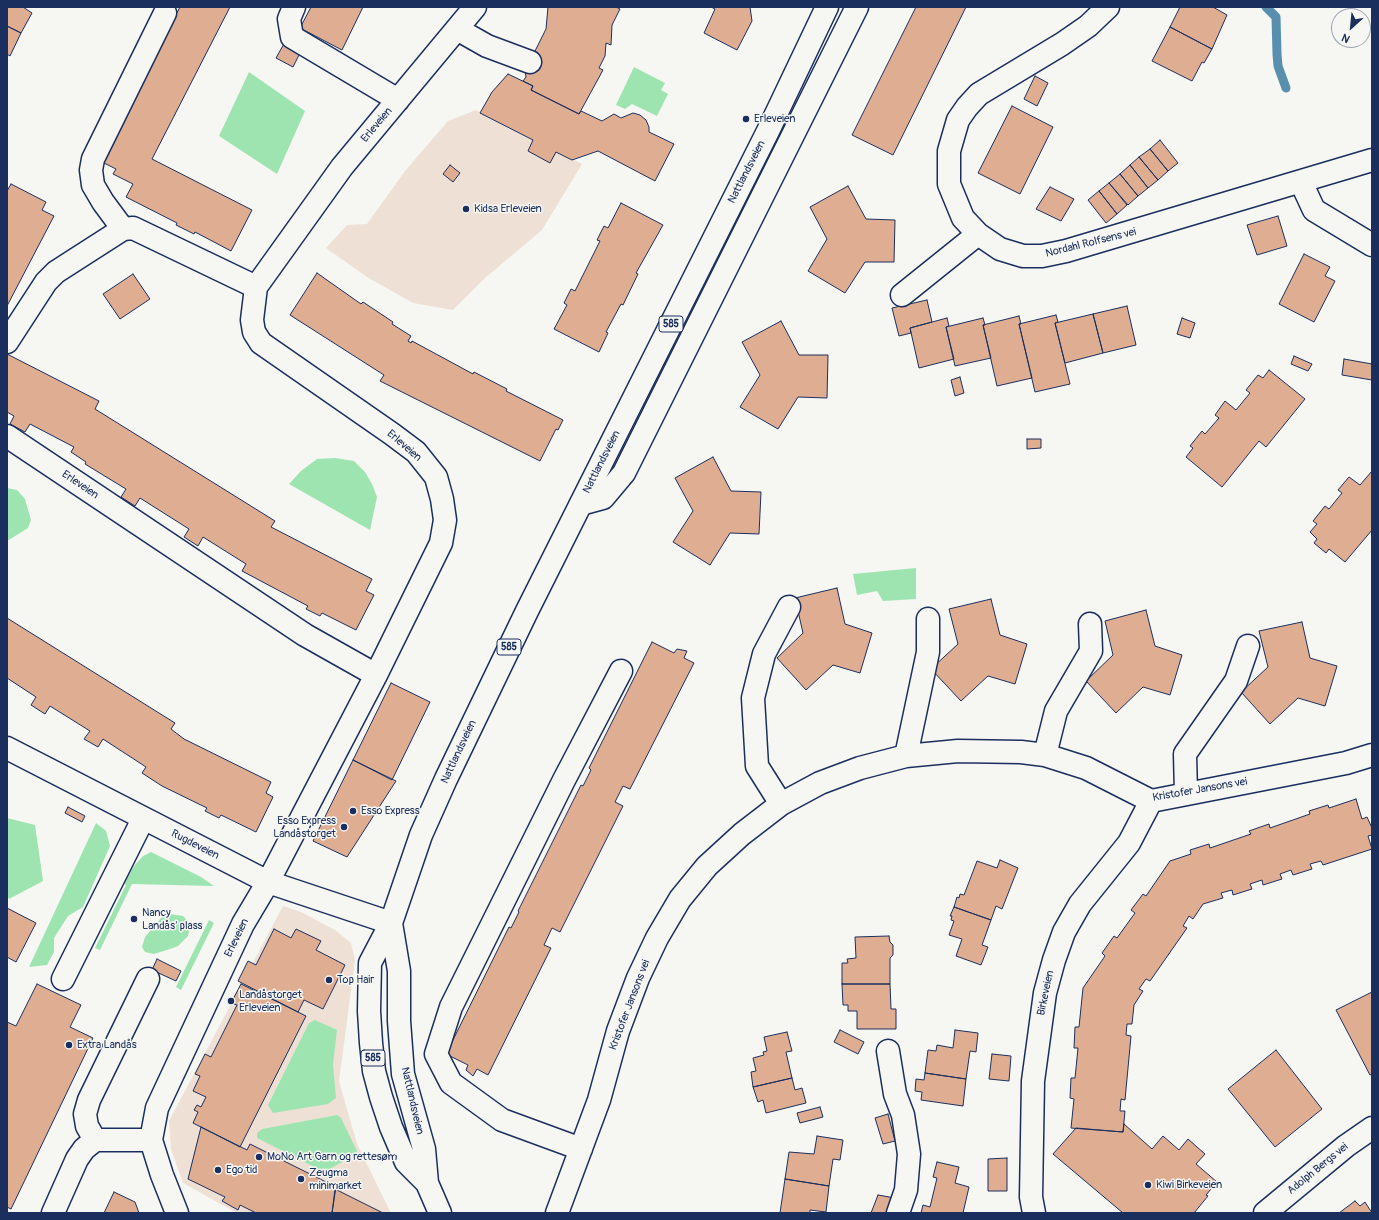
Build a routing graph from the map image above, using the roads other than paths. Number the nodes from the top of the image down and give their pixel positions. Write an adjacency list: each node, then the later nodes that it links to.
1 (294, 7): 9 (street)
2 (475, 7): 7 (street, Erleveien)
3 (827, 7): 19 (street, Nattlandsveien / 585)
4 (857, 7): 19 (street)
5 (1108, 7): 13 (street, Nordahl Rolfsens vei)
6 (165, 14): 12 (street)
7 (456, 29): 8 (street); 9 (street, Erleveien)
8 (530, 62)
9 (398, 100): 15 (street, Erleveien)
10 (1372, 160): 11 (street, Nordahl Rolfsens vei)
11 (1301, 182): 13 (street, Nordahl Rolfsens vei); 14 (street)
12 (123, 229): 15 (street); 17 (street)
13 (978, 234): 16 (street)
14 (1372, 245)
15 (256, 287): 25 (street, Erleveien)
16 (902, 295)
17 (7, 342)
18 (11, 445): 25 (street, Erleveien)
19 (581, 504): 35 (street, Nattlandsveien / 585)
20 (790, 607): 32 (street)
21 (928, 619): 29 (street)
22 (1090, 624): 27 (street)
23 (1248, 646): 30 (street)
24 (621, 671): 42 (street)
25 (376, 675): 34 (street, Erleveien)
26 (7, 748): 33 (street, Rugdeveien)
27 (1045, 755): 29 (street, Kristofer Jansons vei); 31 (street, Kristofer Jansons vei)
28 (1372, 755): 30 (street, Kristofer Jansons vei)
29 (906, 756): 32 (street, Kristofer Jansons vei)
30 (1186, 794): 31 (street, Kristofer Jansons vei)
31 (1151, 801): 49 (street, Birkeveien)
32 (781, 804): 42 (street, Kristofer Jansons vei)
33 (143, 819): 34 (street, Rugdeveien); 36 (street)
34 (268, 882): 35 (street, Rugdeveien); 41 (street, Erleveien)
35 (391, 923): 43 (street, Nattlandsveien / 585); 43 (street, Nattlandsveien / 585)
36 (63, 979)
37 (148, 979): 40 (street)
38 (888, 1051): 48 (street)
39 (1372, 1128): 50 (street, Adolph Bergs vei)
40 (95, 1140): 41 (street); 44 (street)
41 (151, 1140): 45 (street, Erleveien)
42 (581, 1149): 47 (street, Kristofer Jansons vei)
43 (428, 1183): 46 (street, Nattlandsveien / 585)
44 (52, 1213)
45 (177, 1213)
46 (440, 1213)
47 (557, 1213)
48 (898, 1213)
49 (1034, 1213)
50 (1265, 1213)

